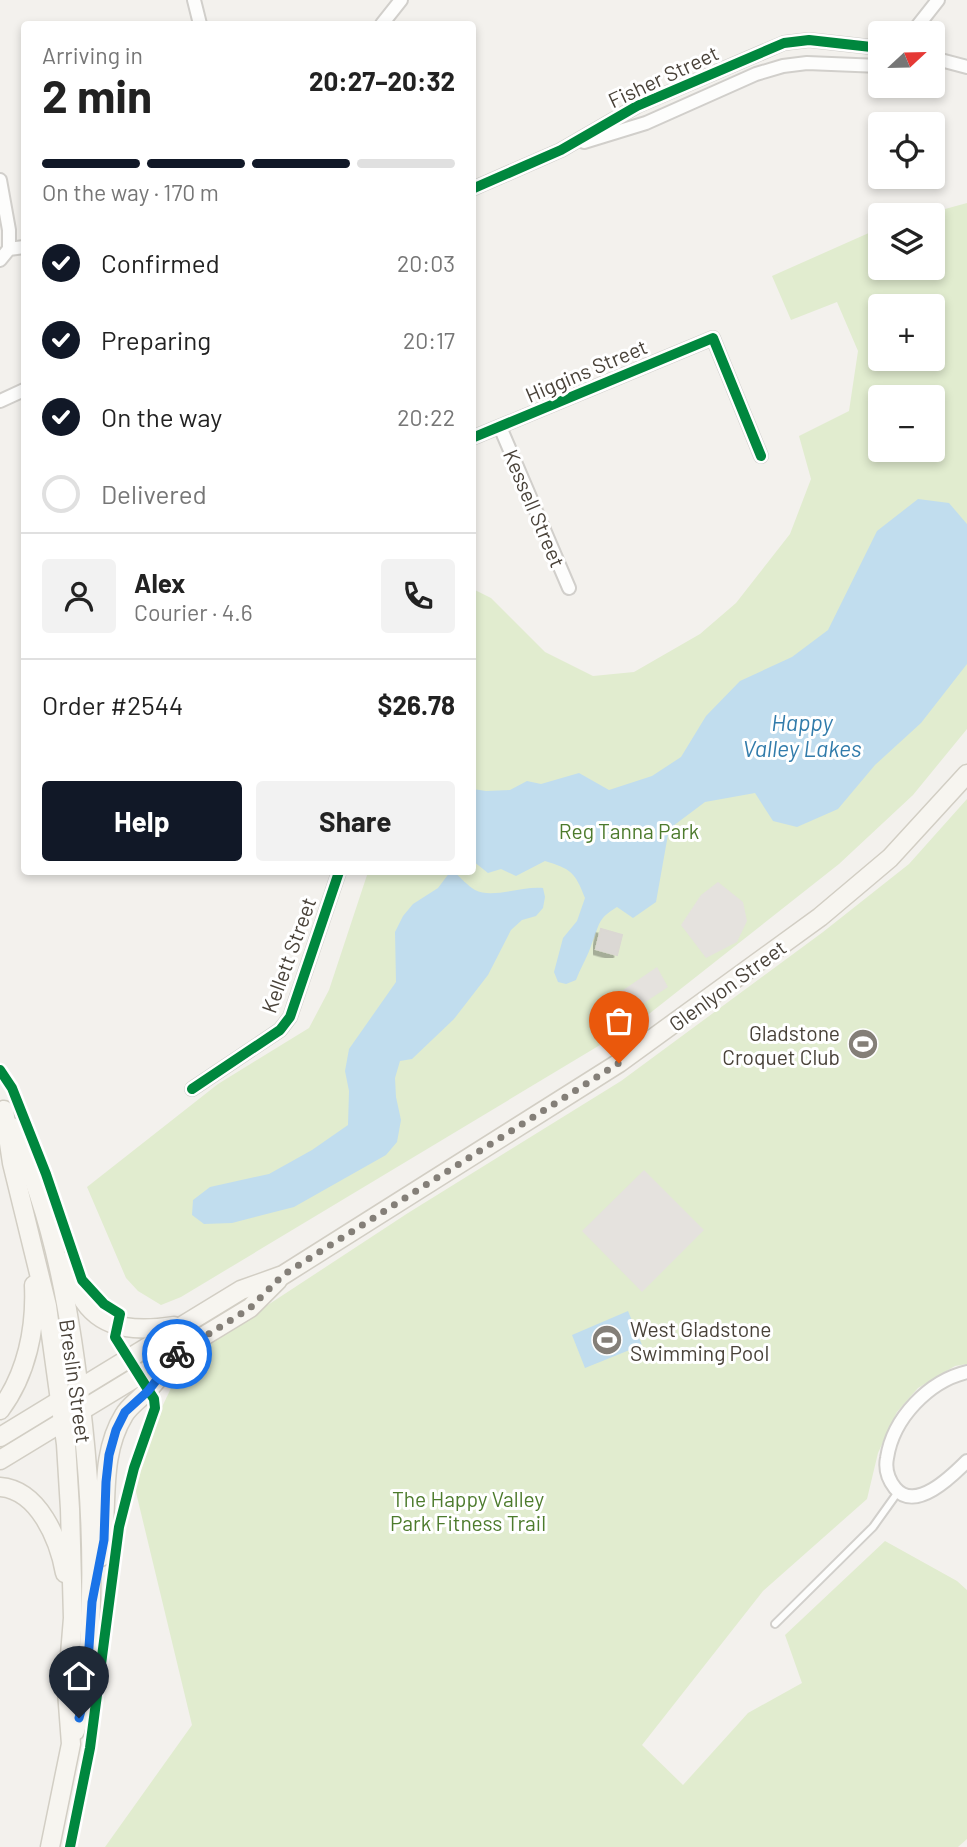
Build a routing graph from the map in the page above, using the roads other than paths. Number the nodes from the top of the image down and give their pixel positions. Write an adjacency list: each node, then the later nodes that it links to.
1 (194, 0): 4 (street)
2 (401, 0): 5 (street)
3 (938, 0): 6 (street)
4 (199, 21)
5 (384, 21)
6 (921, 21)
7 (868, 47): 12 (street, Fisher Street)
8 (945, 62): 11 (street)
9 (868, 66): 12 (street, Fisher Street)
10 (945, 68): 11 (street)
11 (967, 68)
12 (561, 150): 14 (street, Fisher Street)
13 (0, 180): 16 (street)
14 (476, 187)
15 (21, 247): 16 (street)
16 (9, 249): 17 (street)
17 (0, 260)
18 (21, 391): 19 (street)
19 (0, 401)
20 (500, 427): 21 (street, Higgins Street); 22 (street, Higgins Street); 23 (street, Kessell Street)
21 (476, 436)
22 (761, 456)
23 (569, 588)
24 (967, 774): 30 (main road, Glenlyon Street)
25 (338, 875): 26 (street, Kellett Street)
26 (192, 1089)
27 (2, 1104): 28 (main road, Breslin Street); 29 (main road, Breslin Street)
28 (52, 1240): 31 (main road); 34 (main road, Breslin Street)
29 (36, 1253): 35 (main road, Breslin Street); 36 (main road)
30 (283, 1275): 31 (main road, Glenlyon Street); 32 (main road, Glenlyon Street)
31 (183, 1324): 34 (main road, Glenlyon Street)
32 (180, 1350): 37 (main road, Glenlyon Street); 44 (main road)
33 (967, 1372): 43 (street)
34 (79, 1389): 35 (main road, Glenlyon Street); 37 (main road, Breslin Street)
35 (61, 1400): 38 (main road, Breslin Street); 39 (main road, Glenlyon Street)
36 (0, 1410)
37 (81, 1410): 38 (main road, Glenlyon Street); 44 (main road, Breslin Street)
38 (64, 1421): 40 (main road, Glenlyon Street); 45 (main road, Breslin Street)
39 (0, 1437)
40 (0, 1460)
41 (967, 1461): 43 (street)
42 (0, 1487): 45 (main road)
43 (898, 1492): 46 (lane)
44 (92, 1602): 47 (main road, Breslin Street)
45 (73, 1618): 47 (main road)
46 (775, 1624)
47 (71, 1744): 48 (main road)
48 (50, 1847)

